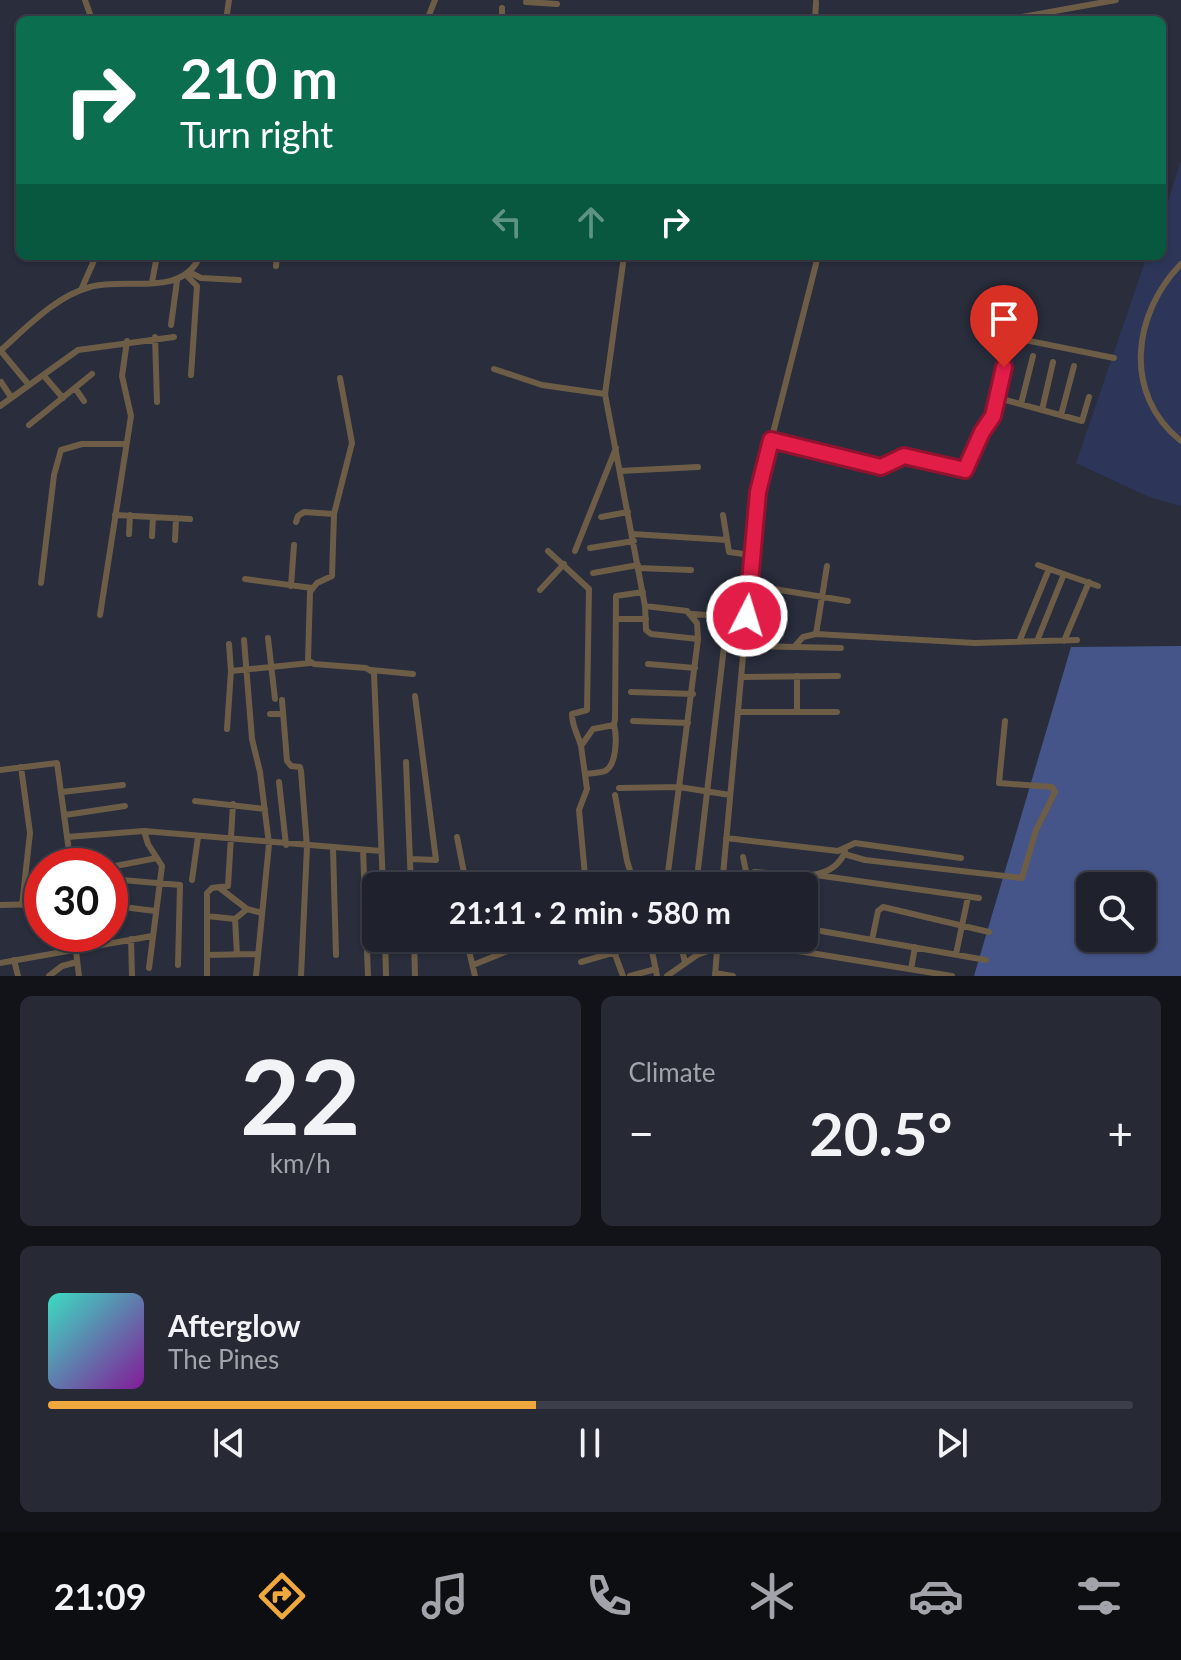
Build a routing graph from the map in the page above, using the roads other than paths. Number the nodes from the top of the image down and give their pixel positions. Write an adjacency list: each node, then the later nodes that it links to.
1 (1116, 0): 8 (street)
2 (526, 2): 4 (street)
3 (816, 2): 7 (street)
4 (557, 4)
5 (502, 8): 6 (street)
6 (502, 16)
7 (815, 16)
8 (1027, 16)
9 (94, 260): 21 (street)
10 (156, 260): 20 (street)
11 (198, 260): 17 (street)
12 (277, 260): 16 (street)
13 (623, 260): 41 (street)
14 (817, 260): 53 (street)
15 (1181, 264): 54 (street)
16 (276, 266)
17 (189, 275): 18 (street); 19 (street); 35 (street)
18 (239, 280)
19 (177, 281): 20 (street); 23 (street)
20 (152, 282): 21 (street)
21 (81, 290): 28 (street)
22 (1013, 322): 26 (street)
23 (171, 325)
24 (155, 337): 25 (street); 27 (street); 47 (street)
25 (174, 337)
26 (1010, 337): 30 (street); 45 (street)
27 (127, 341): 36 (street); 55 (street)
28 (0, 350): 39 (street)
29 (1033, 356): 48 (street)
30 (1114, 358)
31 (1053, 362): 50 (street)
32 (1074, 366): 51 (street)
33 (494, 369): 41 (street)
34 (92, 374): 40 (street)
35 (191, 375)
36 (44, 376): 39 (street); 44 (street)
37 (340, 378): 60 (street)
38 (1, 382): 42 (street)
39 (29, 385): 42 (street)
40 (75, 388): 44 (street); 46 (street)
41 (605, 394): 56 (street)
42 (11, 397): 49 (street)
43 (1089, 397): 51 (street)
44 (63, 398): 52 (street)
45 (998, 398): 48 (street); 53 (street)
46 (84, 401)
47 (157, 402)
48 (1021, 404): 50 (street)
49 (0, 406)
50 (1042, 410): 51 (street)
51 (1061, 415)
52 (29, 425)
53 (771, 440): 78 (street)
54 (1181, 441)
55 (124, 444): 61 (street); 89 (street)
56 (616, 448): 58 (street); 77 (street)
57 (698, 467): 58 (street)
58 (620, 471): 59 (street)
59 (628, 512): 65 (street); 71 (street)
60 (334, 514): 68 (street); 93 (street)
61 (115, 515): 62 (street); 100 (street)
62 (130, 515): 64 (street); 69 (street)
63 (723, 515): 73 (street)
64 (153, 517): 66 (street); 70 (street)
65 (601, 517)
66 (176, 518): 67 (street); 72 (street)
67 (190, 519)
68 (296, 522)
69 (129, 534)
70 (152, 536)
71 (633, 537): 73 (street); 75 (street); 81 (street)
72 (175, 540)
73 (727, 540): 78 (street)
74 (294, 545): 91 (street)
75 (590, 548)
76 (548, 551): 79 (street)
77 (575, 551)
78 (751, 555): 90 (street)
79 (564, 564): 94 (street); 142 (street)
80 (1038, 565): 83 (street)
81 (638, 566): 84 (street); 85 (street); 95 (street)
82 (827, 566): 96 (street)
83 (1049, 569): 86 (street); 113 (street)
84 (691, 570)
85 (593, 573)
86 (1064, 574): 88 (street); 111 (street)
87 (245, 579): 91 (street)
88 (1089, 582): 92 (street); 112 (street)
89 (41, 583)
90 (749, 585): 96 (street); 101 (street)
91 (291, 586): 93 (street)
92 (1098, 586)
93 (312, 588): 118 (street)
94 (540, 590)
95 (643, 592): 98 (street); 102 (street)
96 (820, 595): 97 (street); 105 (street)
97 (848, 601)
98 (645, 606): 99 (street); 103 (street)
99 (692, 614): 101 (street); 108 (street)
100 (100, 615)
101 (747, 616): 104 (street); 115 (street)
102 (617, 619): 103 (street); 140 (street)
103 (646, 619): 108 (street)
104 (781, 620)
105 (816, 634): 113 (street); 116 (street)
106 (268, 638): 120 (street)
107 (725, 638): 152 (street)
108 (698, 639): 121 (street)
109 (244, 640): 122 (street)
110 (1077, 640): 112 (street)
111 (1037, 641): 112 (street); 113 (street)
112 (1064, 641)
113 (1019, 642)
114 (229, 644): 124 (street)
115 (744, 646): 116 (street); 128 (street)
116 (794, 647): 117 (street)
117 (841, 648)
118 (310, 663): 120 (street); 123 (street)
119 (648, 664): 121 (street)
120 (271, 667): 122 (street); 136 (street)
121 (695, 668): 130 (street)
122 (246, 669): 124 (street); 158 (street)
123 (371, 670): 125 (street); 172 (street)
124 (231, 671): 141 (street)
125 (413, 674)
126 (797, 676): 127 (street); 128 (street); 133 (street)
127 (838, 676)
128 (743, 677): 132 (street)
129 (631, 692): 130 (street)
130 (693, 694): 139 (street)
131 (415, 696): 177 (street)
132 (741, 712): 133 (street); 154 (street)
133 (797, 712): 134 (street)
134 (837, 712)
135 (270, 714): 136 (street)
136 (283, 714): 168 (street)
137 (633, 721): 139 (street)
138 (1005, 721): 173 (street)
139 (688, 723): 149 (street)
140 (614, 725): 142 (street); 146 (street)
141 (227, 729)
142 (581, 746): 146 (street)
143 (406, 762): 177 (street)
144 (21, 767): 145 (street); 151 (street); 197 (street)
145 (0, 770)
146 (585, 774): 182 (street)
147 (279, 782): 167 (street)
148 (123, 785): 151 (street)
149 (679, 787): 150 (street); 152 (street); 184 (street)
150 (619, 788)
151 (62, 792): 159 (street)
152 (708, 792): 154 (street); 185 (street)
153 (615, 795): 183 (street)
154 (730, 795): 164 (street)
155 (195, 801): 156 (street)
156 (233, 804): 158 (street); 165 (street)
157 (125, 806): 159 (street)
158 (265, 809): 166 (street)
159 (65, 815): 161 (street)
160 (144, 831): 161 (street); 162 (street); 175 (street)
161 (67, 837): 169 (street)
162 (198, 837): 165 (street); 191 (street)
163 (457, 837): 181 (street)
164 (726, 838): 173 (street); 186 (street)
165 (231, 840): 166 (street); 193 (street)
166 (269, 844): 167 (street); 201 (street)
167 (286, 845): 168 (street)
168 (307, 847): 170 (street); 247 (street)
169 (69, 848)
170 (333, 849): 171 (street); 228 (street)
171 (363, 850): 172 (street); 248 (street)
172 (381, 851): 179 (street)
173 (845, 852): 176 (street); 188 (street)
174 (743, 857): 187 (street)
175 (158, 858): 178 (street); 192 (street)
176 (961, 858)
177 (410, 859): 180 (street)
178 (128, 864)
179 (382, 872)
180 (410, 872)
181 (464, 872)
182 (585, 872)
183 (632, 872)
184 (668, 872)
185 (698, 872)
186 (723, 872)
187 (746, 872)
188 (818, 874)
189 (818, 875): 194 (street)
190 (128, 880): 192 (street)
191 (192, 880)
192 (160, 883): 200 (street); 235 (street)
193 (221, 889): 199 (street); 202 (street)
194 (968, 897): 195 (street); 204 (street)
195 (979, 898)
196 (0, 905): 197 (street)
197 (22, 905)
198 (128, 908): 200 (street)
199 (247, 909): 201 (street); 203 (street)
200 (155, 911): 207 (street)
201 (262, 913): 225 (street)
202 (207, 916): 203 (street); 227 (street)
203 (235, 919): 224 (street)
204 (962, 926): 206 (street); 210 (street); 226 (street)
205 (818, 930): 210 (street)
206 (989, 932)
207 (152, 936): 208 (street); 237 (street)
208 (131, 939): 209 (street); 244 (street)
209 (128, 940)
210 (872, 940): 211 (street)
211 (915, 947): 226 (street); 238 (street)
212 (58, 952): 229 (street)
213 (75, 952): 231 (street)
214 (385, 952): 249 (street)
215 (414, 952): 250 (street)
216 (470, 952): 236 (street)
217 (505, 952): 236 (street)
218 (615, 952): 232 (street); 252 (street)
219 (652, 952): 239 (street)
220 (682, 952): 233 (street)
221 (708, 952): 233 (street)
222 (717, 952): 240 (street)
223 (810, 952): 238 (street)
224 (237, 954): 225 (street); 227 (street)
225 (258, 954): 246 (street)
226 (956, 954): 230 (street)
227 (207, 955): 245 (street)
228 (336, 955)
229 (14, 960): 234 (street); 241 (street)
230 (986, 960)
231 (77, 962): 242 (street); 243 (street)
232 (581, 962)
233 (685, 962): 254 (street)
234 (0, 963)
235 (178, 965)
236 (473, 965): 251 (street)
237 (149, 968)
238 (911, 969): 256 (street)
239 (657, 973): 253 (street)
240 (715, 975): 255 (street)
241 (18, 976)
242 (49, 976)
243 (79, 976)
244 (132, 976)
245 (207, 976)
246 (256, 976)
247 (301, 976)
248 (368, 976)
249 (386, 976)
250 (415, 976)
251 (475, 976)
252 (623, 976)
253 (630, 976)
254 (667, 976)
255 (733, 976)
256 (952, 976)

